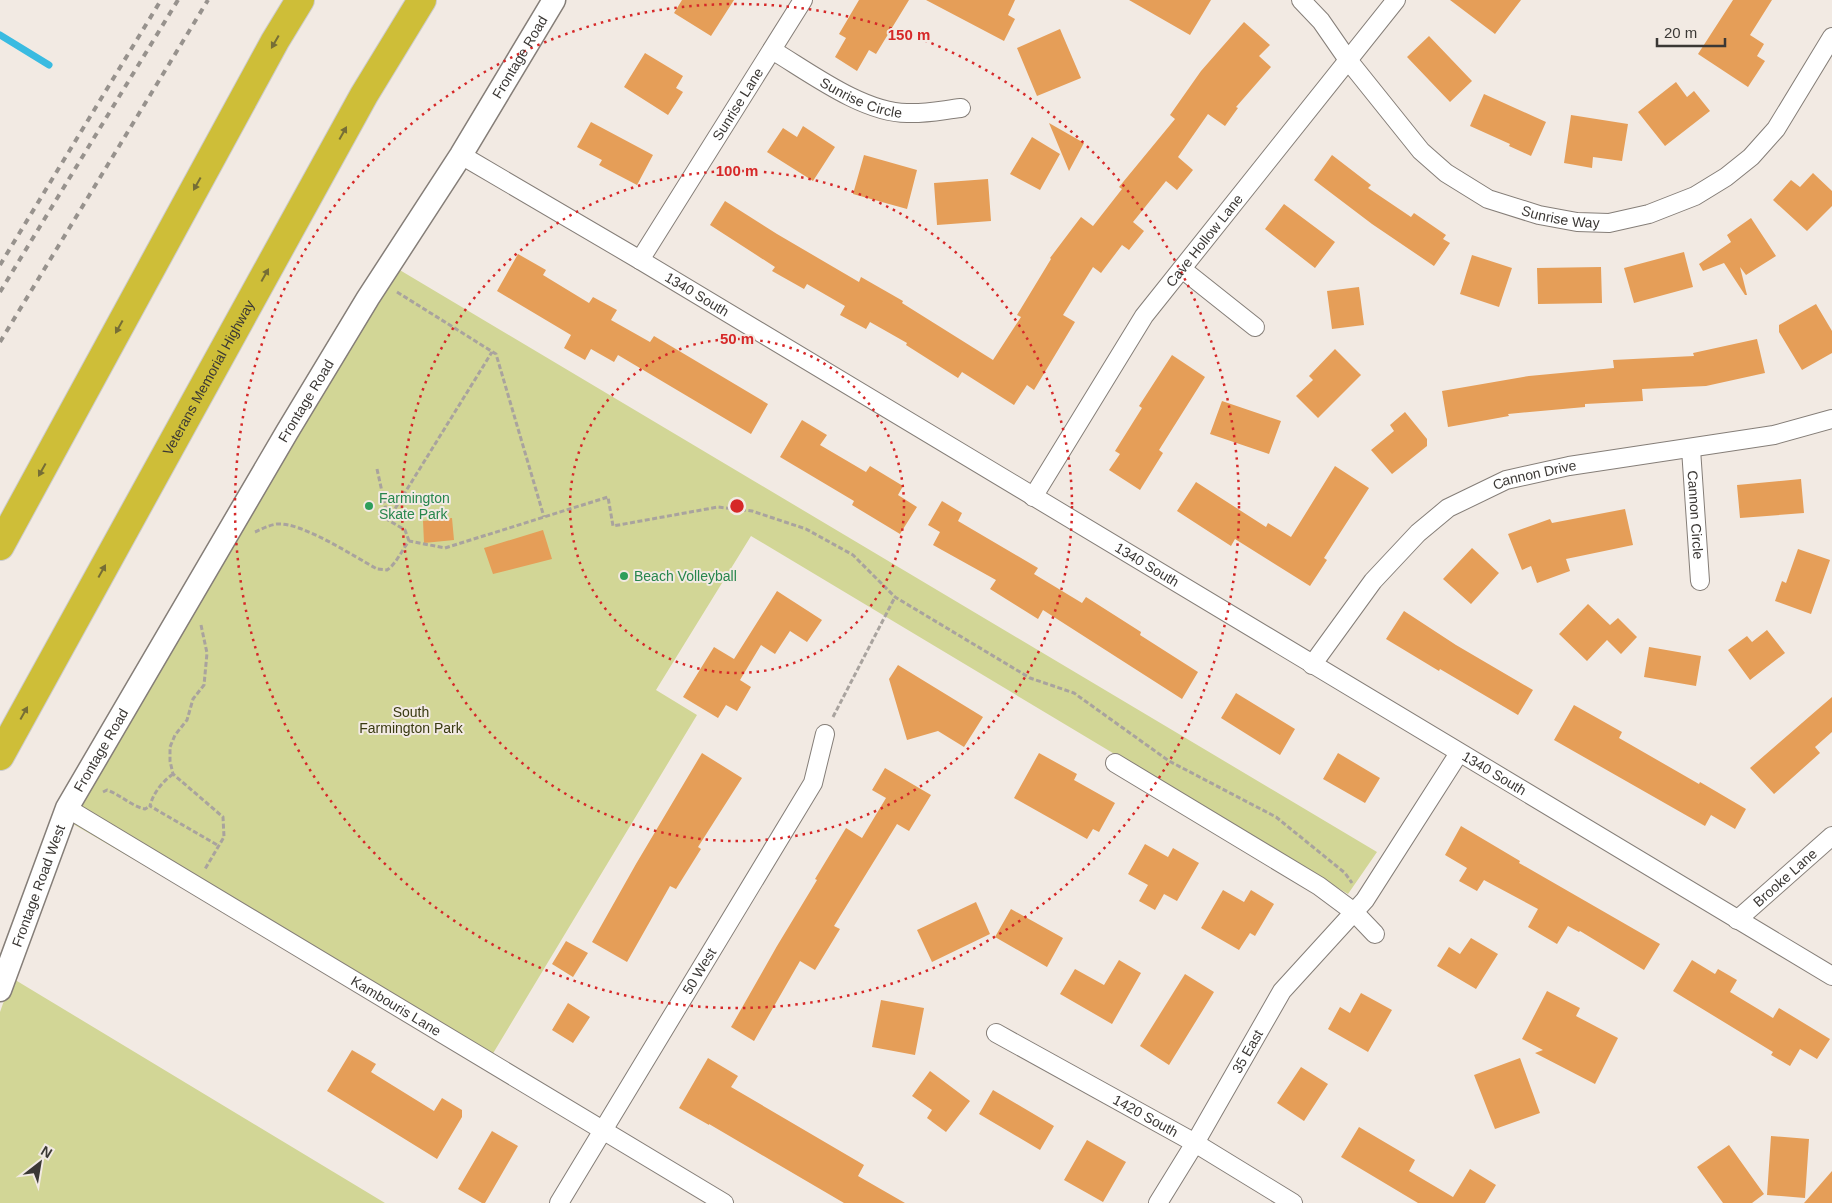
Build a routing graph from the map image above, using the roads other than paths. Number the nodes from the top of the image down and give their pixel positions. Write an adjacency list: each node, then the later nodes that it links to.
1 (300, 0): 18 (highway, one-way to 18)
2 (422, 0): 23 (highway, Veterans Memorial Highway, one-way to 2)
3 (554, 0): 11 (street, Frontage Road)
4 (803, 0): 8 (street, Sunrise Lane)
5 (1301, 0): 9 (street, Sunrise Way)
6 (1396, 0): 9 (street, Cave Hollow Lane)
7 (1832, 37): 9 (street, Sunrise Way)
8 (772, 50): 10 (street, Sunrise Circle); 12 (street, Sunrise Lane)
9 (1348, 60): 13 (street, Cave Hollow Lane)
10 (961, 108)
11 (461, 154): 12 (street, 1340 South); 25 (street, Frontage Road)
12 (640, 260): 17 (street, 1340 South)
13 (1182, 269): 14 (street); 17 (street, Cave Hollow Lane)
14 (1255, 327)
15 (1832, 419): 16 (street, Cannon Drive)
16 (1691, 448): 19 (street, Cannon Circle); 20 (street, Cannon Drive)
17 (1033, 497): 20 (street, 1340 South)
18 (0, 546)
19 (1700, 581)
20 (1312, 665): 22 (street, 1340 South)
21 (825, 734): 33 (street, 50 West)
22 (1459, 753): 27 (street, 35 East); 28 (street, 1340 South)
23 (0, 756)
24 (1115, 764): 27 (street)
25 (67, 808): 31 (street, Frontage Road West); 33 (street, Kambouris Lane)
26 (1832, 836): 28 (street, Brooke Lane)
27 (1359, 906): 29 (street); 34 (street, 35 East)
28 (1737, 920): 30 (street, 1340 South)
29 (1375, 934)
30 (1832, 976)
31 (0, 990)
32 (996, 1033): 34 (street, 1420 South)
33 (603, 1130): 35 (street, 50 West); 36 (street, Kambouris Lane)
34 (1195, 1143): 37 (street, 35 East); 38 (street, 1420 South)
35 (559, 1203)
36 (724, 1203)
37 (1158, 1203)
38 (1293, 1203)

